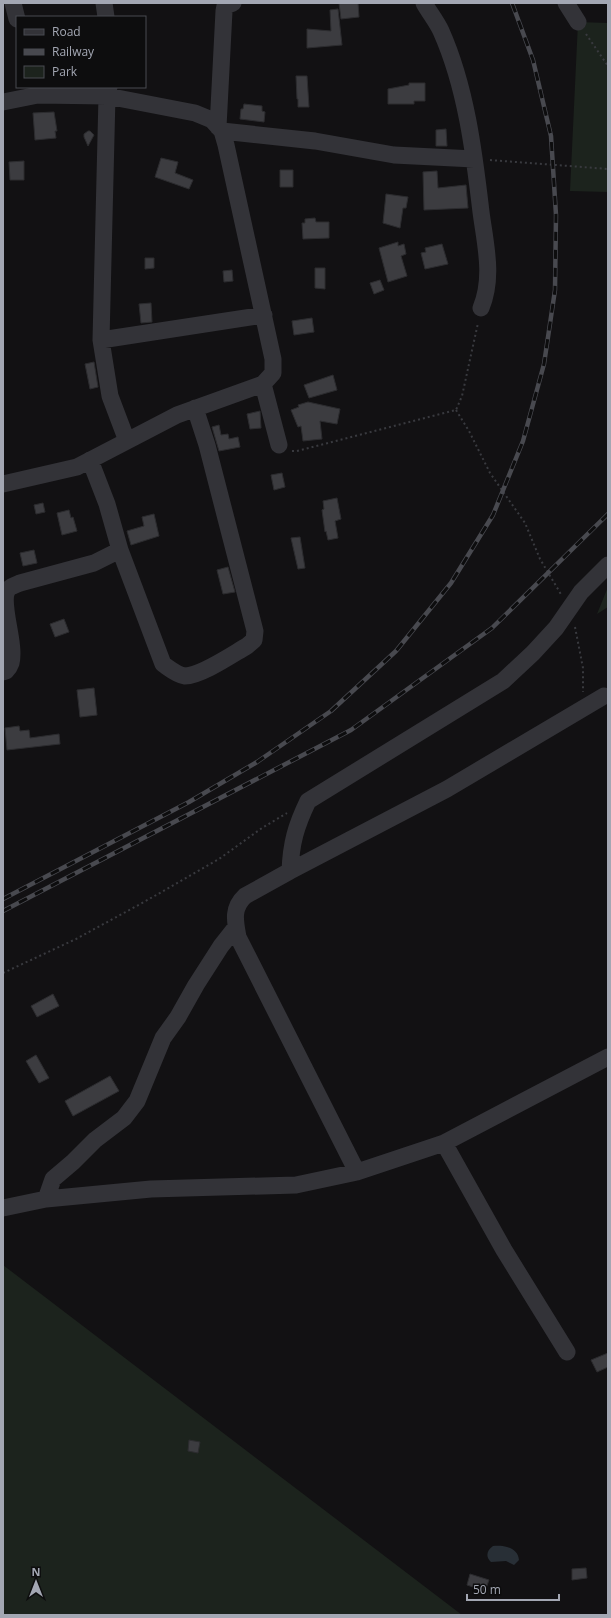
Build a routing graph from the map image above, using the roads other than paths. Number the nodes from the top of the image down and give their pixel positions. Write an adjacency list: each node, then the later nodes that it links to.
1 (12, 3): 7 (street)
2 (104, 3): 6 (street)
3 (233, 3): 12 (street)
4 (424, 3): 13 (street)
5 (566, 3): 8 (street)
6 (106, 16)
7 (16, 17)
8 (578, 22)
9 (36, 91): 10 (street); 11 (street)
10 (108, 92): 12 (street); 16 (street)
11 (3, 102)
12 (220, 129): 13 (street); 15 (street)
13 (474, 159): 14 (street)
14 (481, 308)
15 (264, 315): 16 (street); 17 (street)
16 (101, 340): 19 (street)
17 (263, 384): 18 (street); 20 (street)
18 (196, 408): 19 (street); 23 (street)
19 (127, 441): 21 (street)
20 (280, 445)
21 (90, 460): 22 (street); 23 (street)
22 (3, 484)
23 (120, 550): 25 (street)
24 (608, 565): 27 (street)
25 (3, 672)
26 (604, 696): 27 (street)
27 (290, 871): 28 (street)
28 (236, 927): 31 (street); 32 (street)
29 (608, 1057): 30 (street)
30 (444, 1143): 31 (street); 34 (street)
31 (357, 1172): 32 (street)
32 (46, 1199): 33 (street)
33 (3, 1208)
34 (567, 1352)

